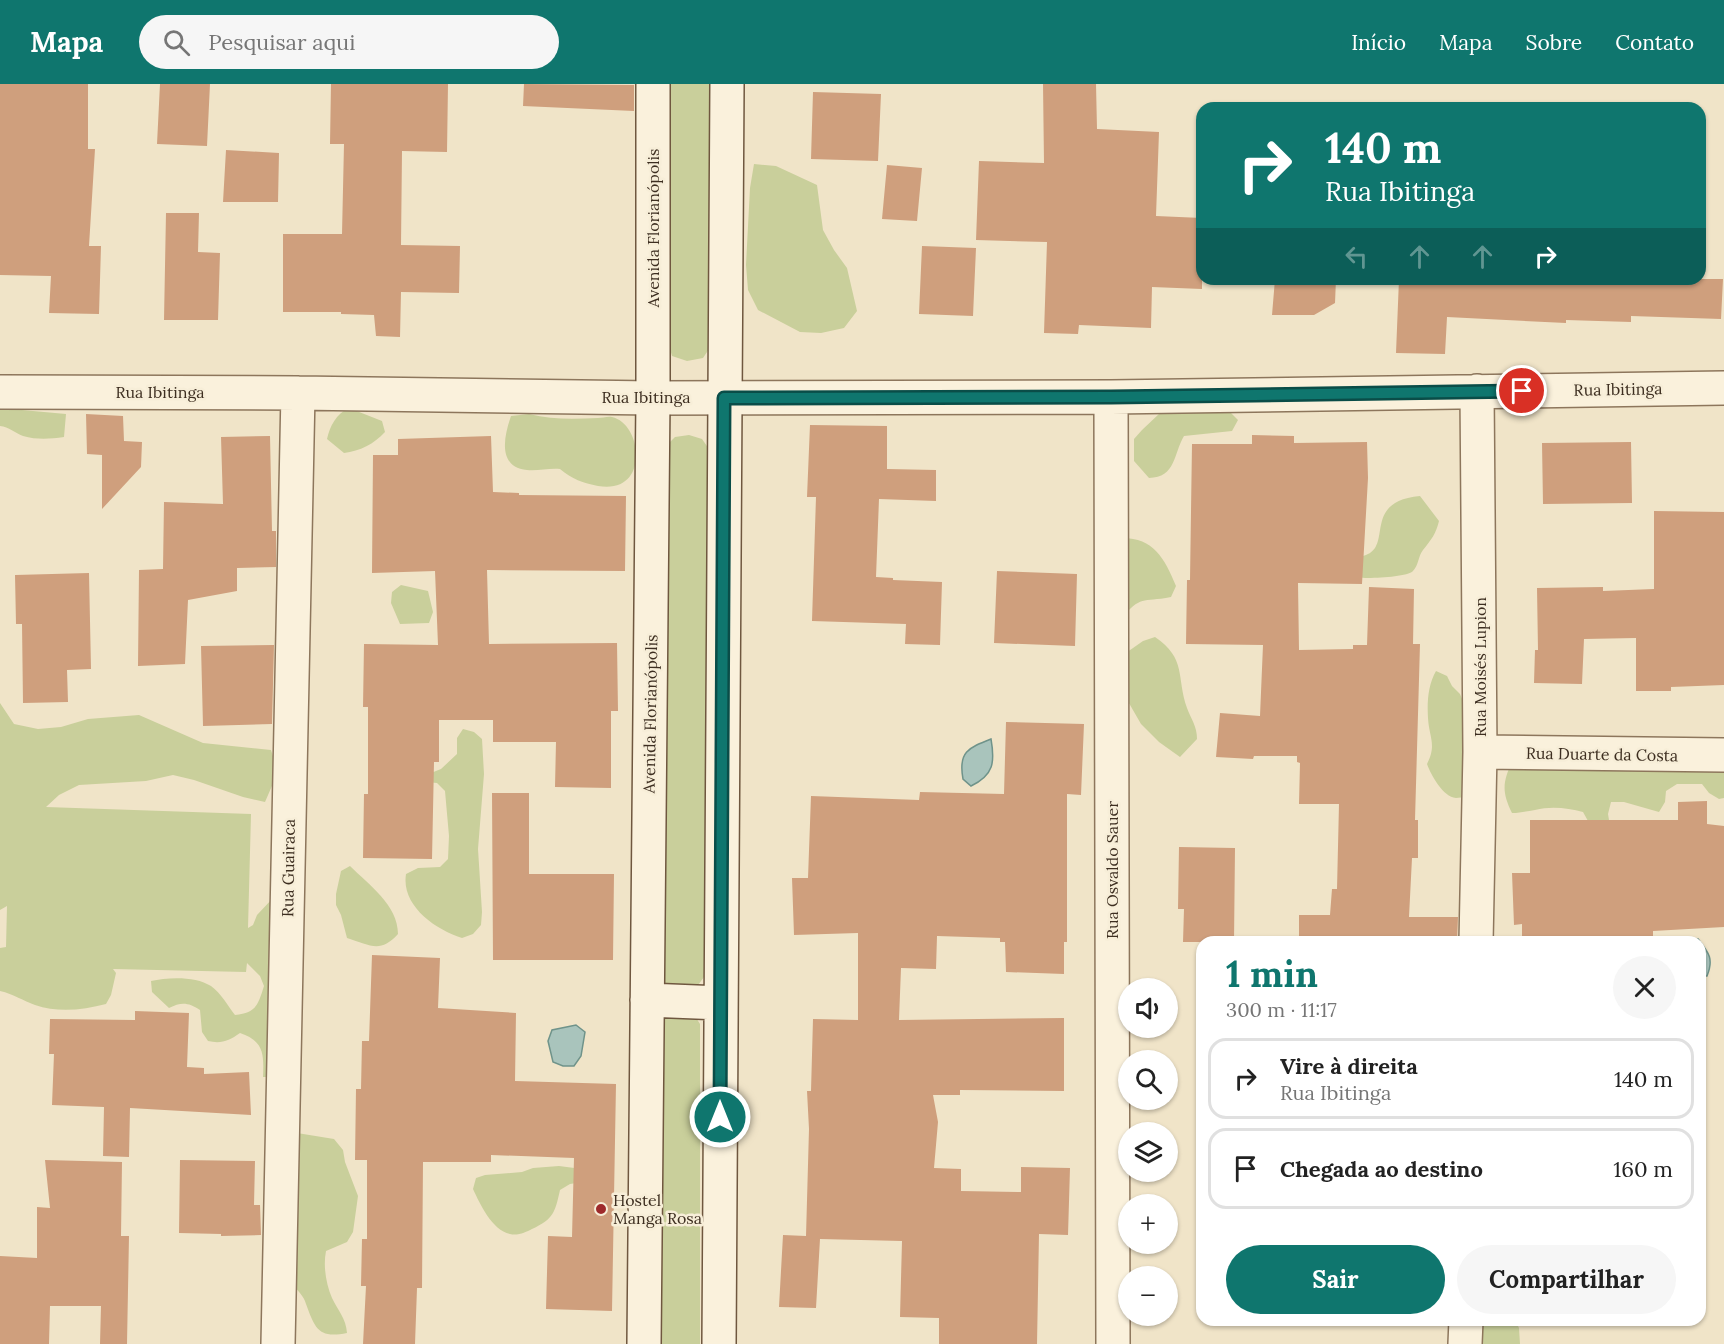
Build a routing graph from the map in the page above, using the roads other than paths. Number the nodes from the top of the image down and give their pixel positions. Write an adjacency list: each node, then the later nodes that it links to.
1 (653, 84): 8 (street, Avenida Florianópolis)
2 (727, 84): 9 (street)
3 (1724, 388): 4 (street, Rua Ibitinga)
4 (1478, 391): 7 (street, Rua Ibitinga); 10 (street, Rua Moisés Lupion)
5 (0, 392): 6 (street, Rua Ibitinga)
6 (298, 393): 8 (street, Rua Ibitinga); 16 (street, Rua Guairaca)
7 (1111, 397): 9 (street, Rua Ibitinga); 19 (street, Rua Osvaldo Sauer)
8 (653, 398): 9 (street, Rua Ibitinga); 13 (street, Avenida Florianópolis)
9 (724, 398): 14 (street)
10 (1480, 752): 11 (street, Rua Duarte da Costa); 12 (street, Rua Moisés Lupion)
11 (1724, 755)
12 (1476, 936)
13 (647, 1000): 14 (street); 17 (street, Avenida Florianópolis)
14 (721, 1003): 18 (street)
15 (1466, 1326): 20 (street)
16 (278, 1344)
17 (644, 1344)
18 (719, 1344)
19 (1113, 1344)
20 (1466, 1344)

